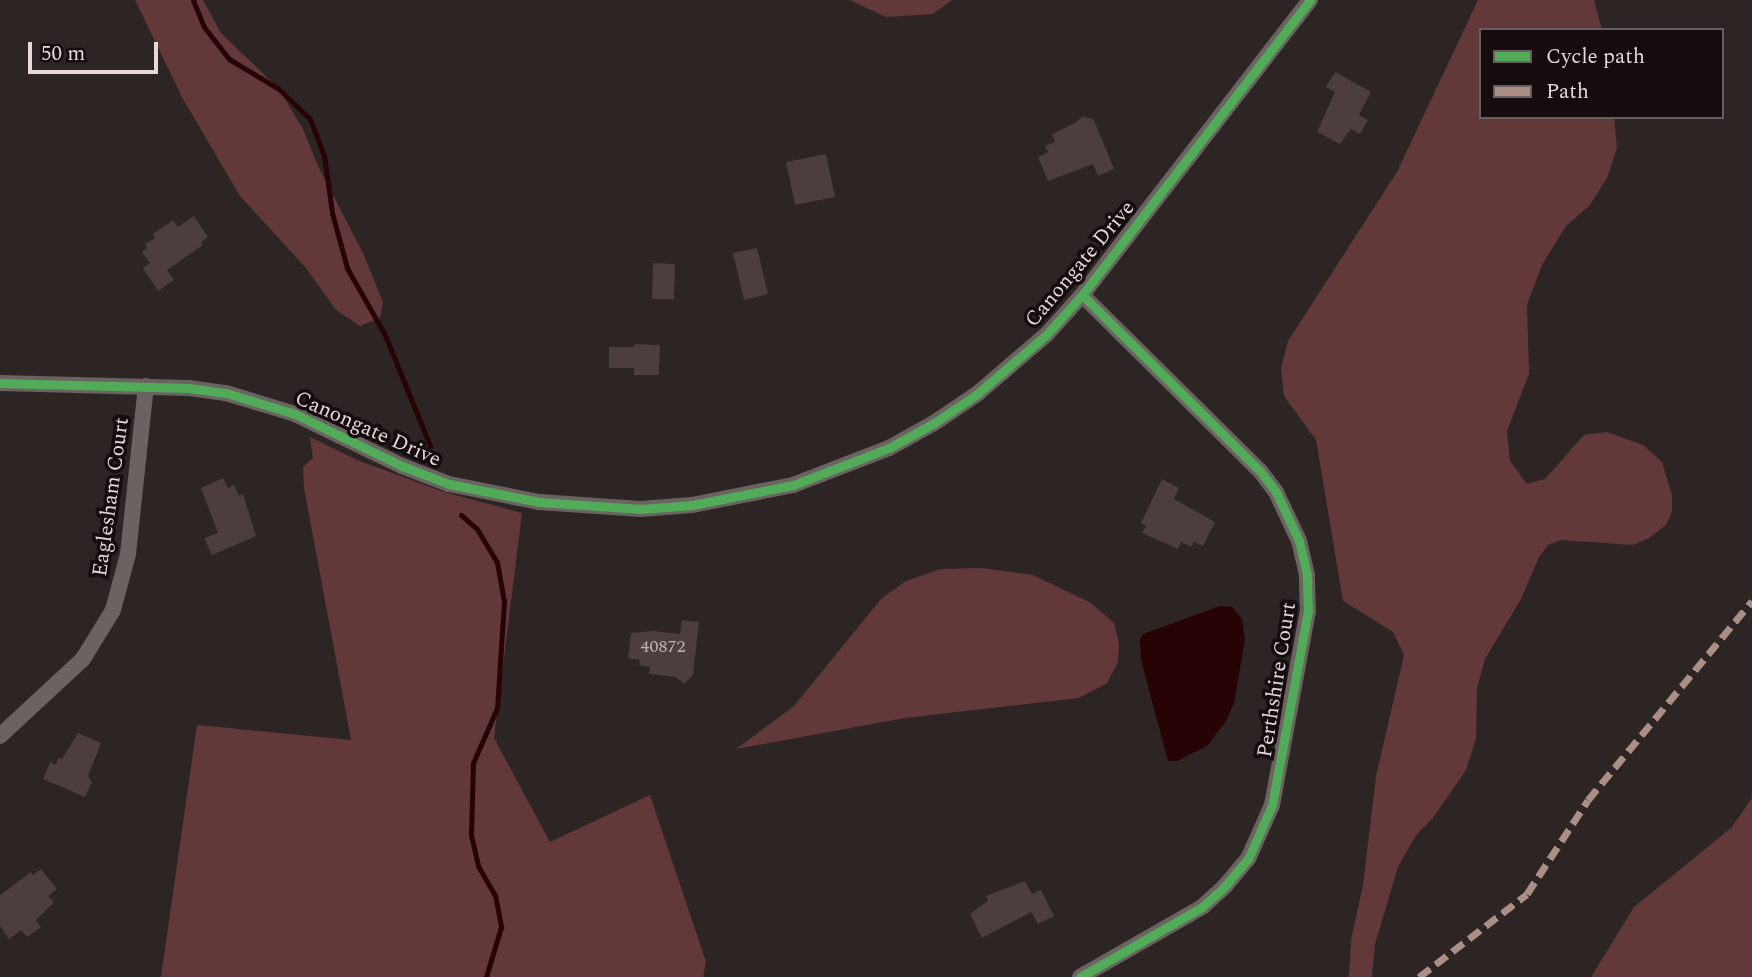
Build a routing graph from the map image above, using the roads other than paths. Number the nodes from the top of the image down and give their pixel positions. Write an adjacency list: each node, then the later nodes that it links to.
1 (1310, 0): 2 (street, Canongate Drive)
2 (1082, 295): 4 (street, Canongate Drive); 6 (street, Perthshire Court)
3 (0, 383): 4 (street, Canongate Drive)
4 (146, 386): 5 (street, Eaglesham Court)
5 (0, 736)
6 (1080, 977)

